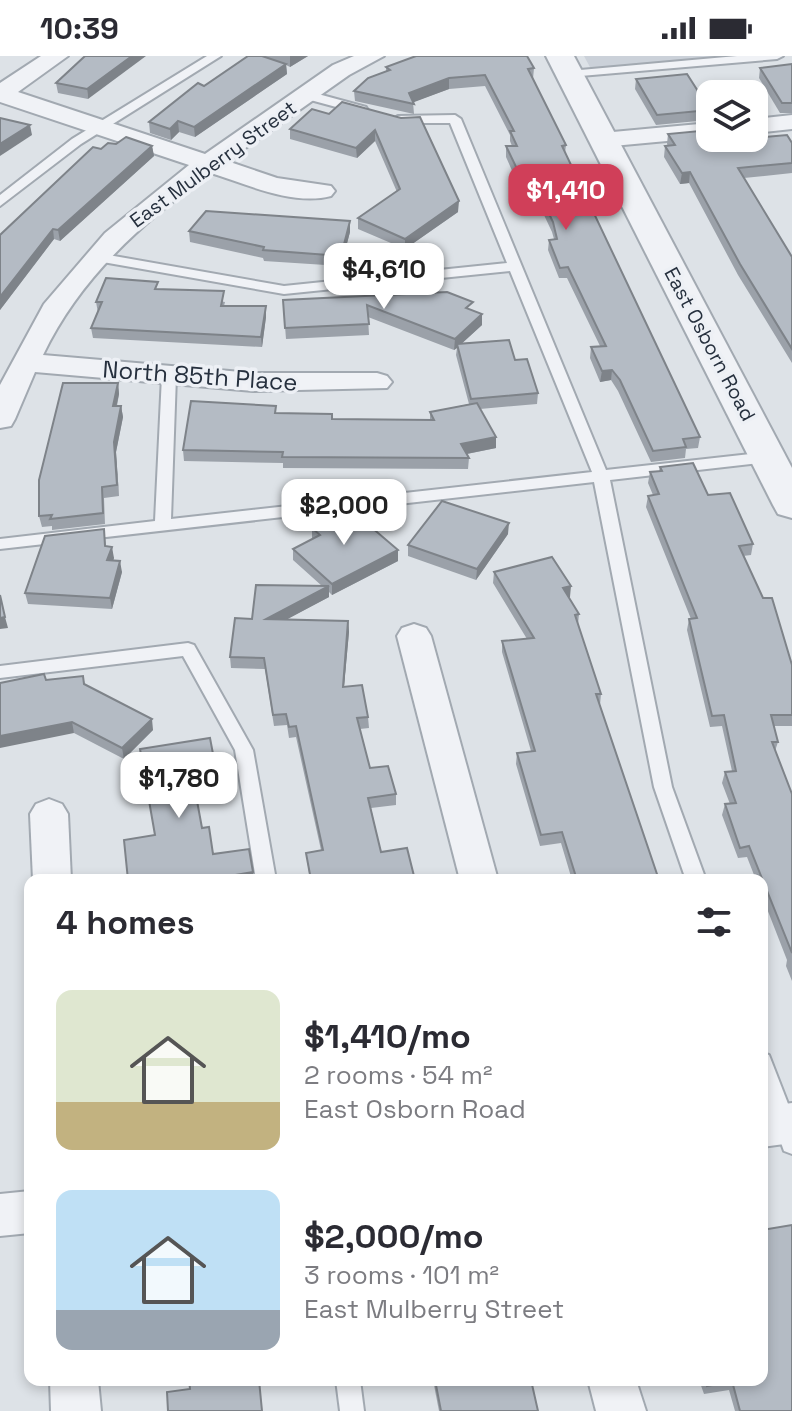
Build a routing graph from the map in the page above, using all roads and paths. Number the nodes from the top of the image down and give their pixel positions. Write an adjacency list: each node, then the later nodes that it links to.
1 (57, 56): 6 (street)
2 (215, 56): 10 (lane)
3 (373, 56): 7 (street, East Mulberry Street)
4 (777, 56): 5 (lane)
5 (565, 65): 12 (street, East Osborn Road)
6 (0, 93): 10 (street)
7 (307, 95): 13 (street, East Mulberry Street); 17 (lane)
8 (792, 122): 9 (street)
9 (768, 125)
10 (102, 128): 13 (street); 15 (lane)
11 (696, 131): 12 (street)
12 (602, 140): 22 (street, East Osborn Road)
13 (208, 164): 14 (street); 16 (street, East Mulberry Street)
14 (322, 191)
15 (0, 202)
16 (97, 257): 17 (lane); 18 (street, East Mulberry Street)
17 (515, 266): 23 (lane)
18 (24, 362): 19 (street, North 85th Place); 21 (street, East Mulberry Street)
19 (169, 376): 20 (street, North 85th Place); 25 (lane)
20 (377, 382)
21 (0, 419)
22 (780, 457): 23 (lane); 24 (street, East Osborn Road)
23 (601, 476): 25 (lane); 33 (lane)
24 (792, 505)
25 (163, 526): 26 (lane)
26 (0, 544)
27 (414, 636): 32 (street)
28 (0, 672): 31 (lane)
29 (49, 814): 30 (street)
30 (52, 874)
31 (265, 874)
32 (477, 874)
33 (694, 874)
34 (768, 1081): 35 (lane)
35 (783, 1130)
36 (24, 1213): 37 (street)
37 (0, 1215)
38 (74, 1386): 41 (street)
39 (349, 1386): 42 (lane)
40 (614, 1386): 43 (street)
41 (76, 1411)
42 (352, 1411)
43 (621, 1411)

